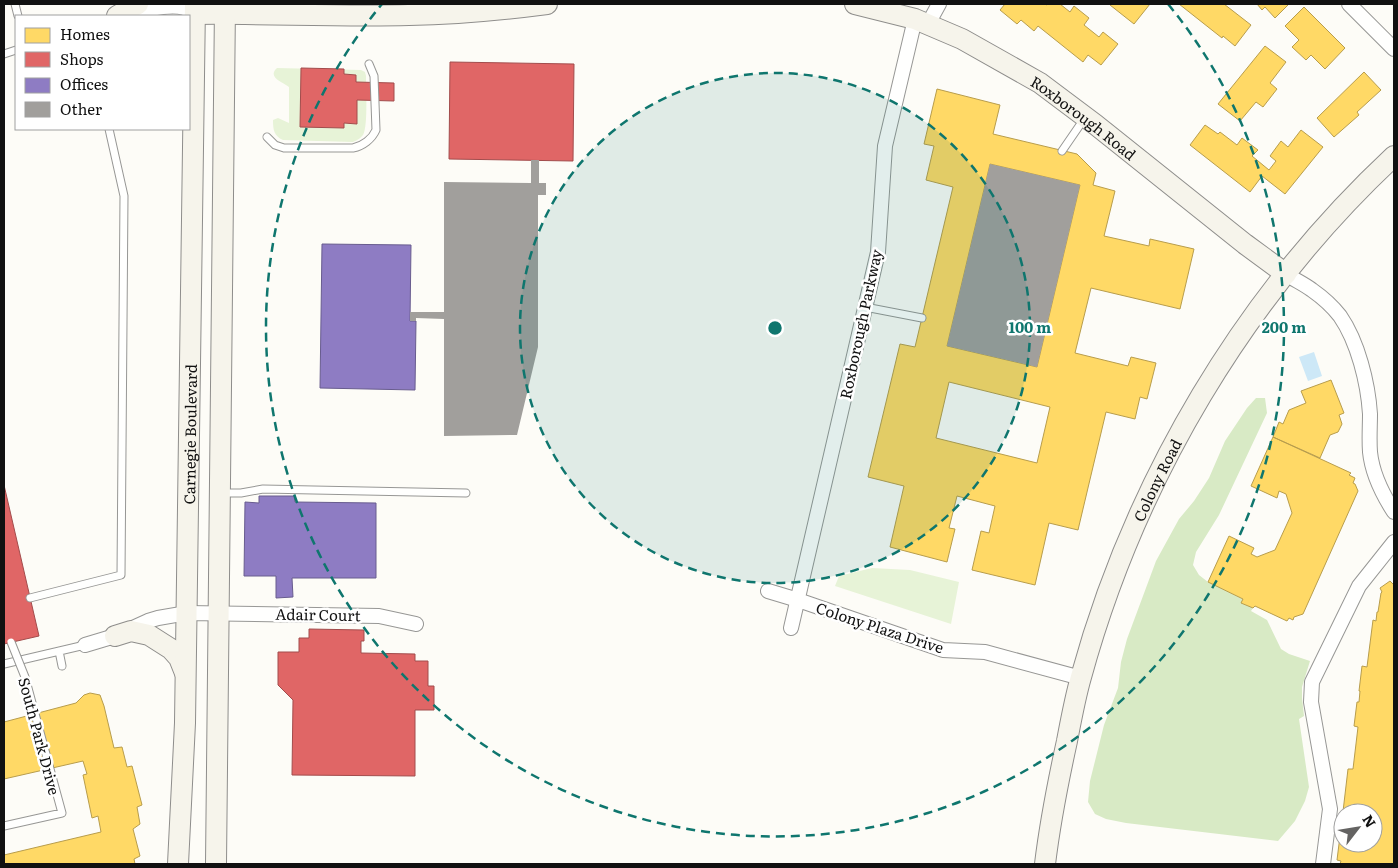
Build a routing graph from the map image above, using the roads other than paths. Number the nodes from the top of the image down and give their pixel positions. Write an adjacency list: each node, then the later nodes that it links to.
1 (138, 4): 9 (street)
2 (546, 4): 7 (street)
3 (855, 4): 6 (street, Roxborough Road)
4 (939, 4): 11 (street, Roxborough Parkway)
5 (1349, 4): 12 (street)
6 (896, 8): 11 (street, Roxborough Road)
7 (225, 9): 8 (street); 23 (street, Carnegie Boulevard)
8 (193, 13): 10 (street); 14 (street, Carnegie Boulevard)
9 (119, 15)
10 (122, 15)
11 (922, 22): 15 (street, Roxborough Road); 21 (street, Roxborough Parkway)
12 (1394, 49)
13 (369, 64): 17 (lane)
14 (191, 102): 30 (street, Carnegie Boulevard)
15 (1085, 117): 18 (lane); 20 (street, Roxborough Road)
16 (109, 130): 28 (lane)
17 (267, 137)
18 (1062, 151)
19 (1394, 156): 20 (street, Colony Road)
20 (1286, 274): 25 (street); 41 (street, Colony Road)
21 (865, 307): 22 (lane); 29 (street, Roxborough Parkway)
22 (922, 318)
23 (219, 493): 24 (lane); 31 (street, Carnegie Boulevard)
24 (466, 493)
25 (1394, 512)
26 (1394, 542): 46 (street)
27 (768, 591): 29 (street, Colony Plaza Drive)
28 (30, 598)
29 (798, 600): 33 (street, Roxborough Parkway); 41 (street, Colony Plaza Drive)
30 (187, 613): 31 (street, South Park Drive); 34 (street, South Park Drive); 40 (street, Carnegie Boulevard)
31 (218, 613): 32 (street, Adair Court); 44 (street, Carnegie Boulevard)
32 (416, 624)
33 (792, 628)
34 (115, 636): 36 (street, South Park Drive); 40 (street)
35 (11, 642): 42 (lane, South Park Drive, bridge)
36 (85, 645): 37 (lane, South Park Drive)
37 (59, 652): 38 (lane, South Park Drive); 39 (lane)
38 (4, 664)
39 (62, 666)
40 (186, 674): 43 (street, Carnegie Boulevard)
41 (1081, 678): 45 (street, Colony Road)
42 (4, 826)
43 (178, 864)
44 (216, 864)
45 (1045, 864)
46 (1322, 864)

